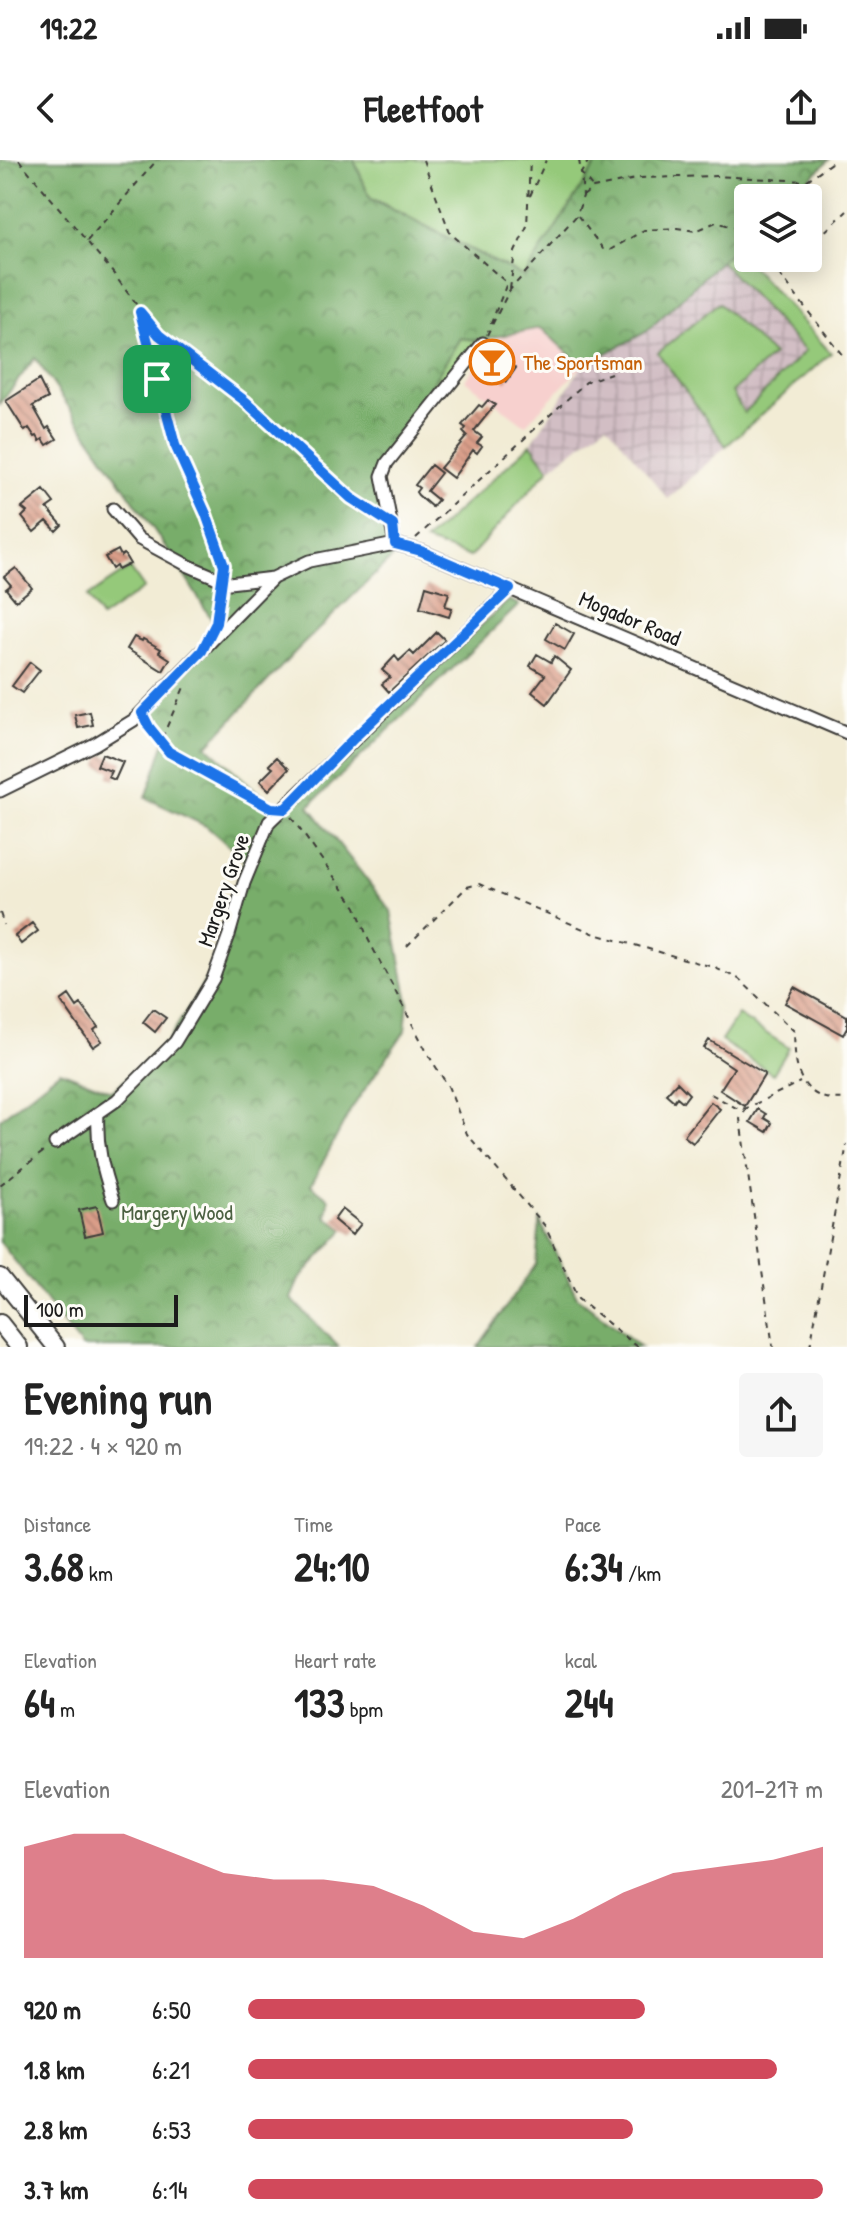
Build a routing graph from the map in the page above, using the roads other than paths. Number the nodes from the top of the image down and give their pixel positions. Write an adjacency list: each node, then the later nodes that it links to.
1 (483, 343): 3 (street)
2 (113, 509): 4 (street)
3 (400, 546): 4 (street); 5 (street, Mogador Road)
4 (273, 578): 7 (street)
5 (510, 589): 6 (street, Mogador Road); 8 (street, Margery Grove)
6 (847, 733)
7 (0, 791)
8 (98, 1113): 9 (street, Margery Grove); 10 (street)
9 (55, 1143)
10 (113, 1200)
11 (0, 1277): 14 (highway)
12 (0, 1323): 13 (highway)
13 (19, 1347)
14 (56, 1347)

